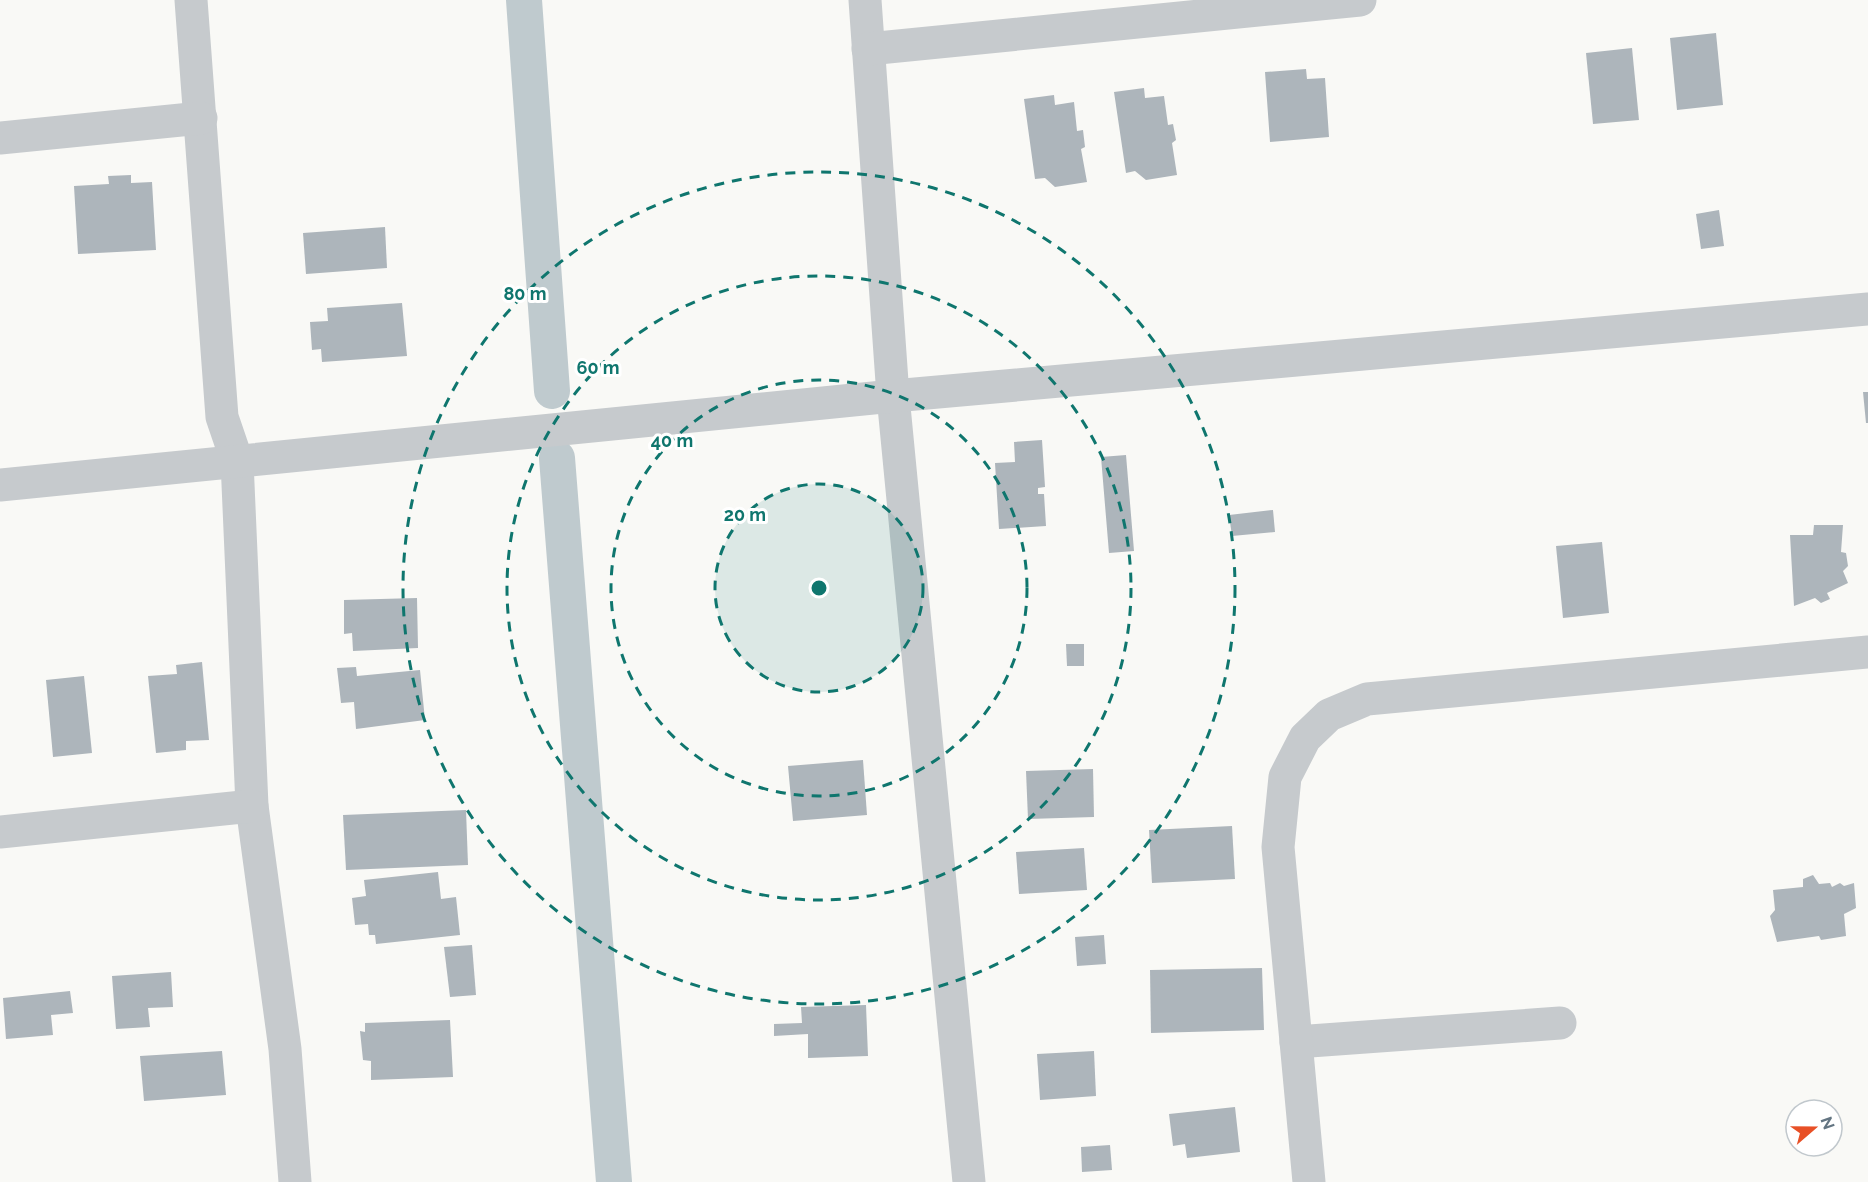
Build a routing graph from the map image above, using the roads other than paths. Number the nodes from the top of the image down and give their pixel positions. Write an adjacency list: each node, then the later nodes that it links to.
1 (191, 0): 5 (street)
2 (865, 0): 4 (street)
3 (1360, 0): 4 (street)
4 (868, 49): 8 (street)
5 (201, 118): 6 (street); 9 (street)
6 (0, 138)
7 (1868, 309): 8 (street)
8 (893, 396): 9 (street); 17 (street)
9 (237, 461): 10 (street); 12 (street)
10 (0, 485)
11 (1868, 652): 15 (street)
12 (252, 806): 13 (street); 16 (street)
13 (0, 832)
14 (1560, 1023): 15 (street)
15 (1296, 1042): 18 (street)
16 (295, 1182)
17 (969, 1182)
18 (1309, 1182)

